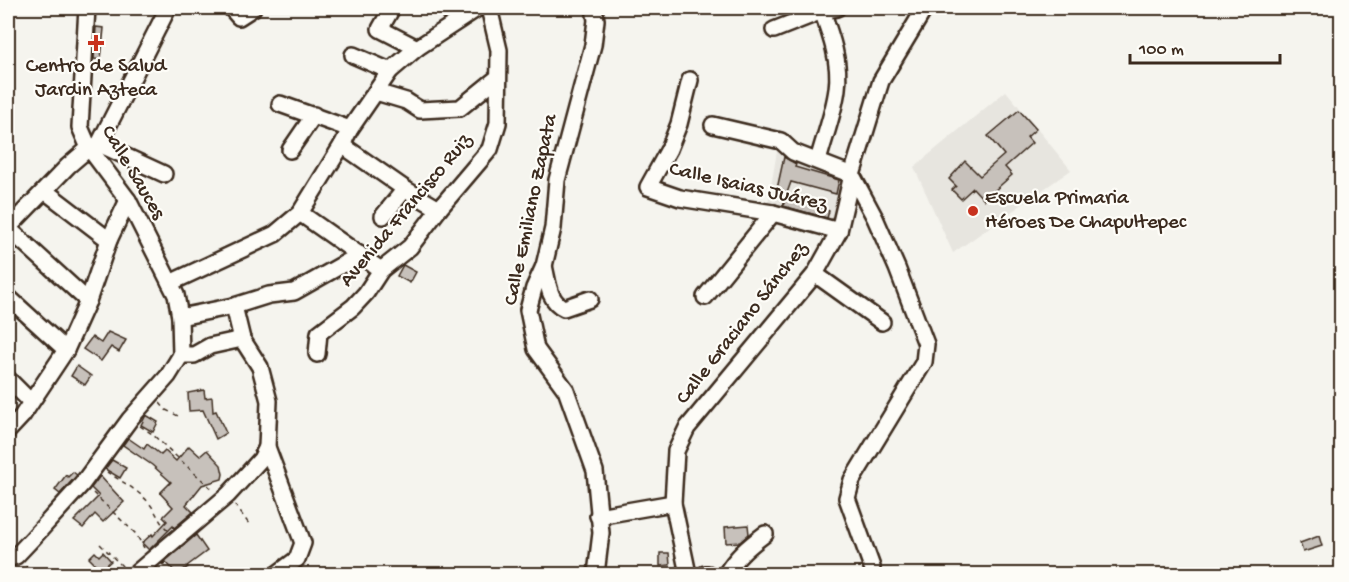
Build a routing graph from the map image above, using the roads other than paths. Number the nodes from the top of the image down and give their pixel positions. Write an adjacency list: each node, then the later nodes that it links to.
1 (87, 8): 23 (street, Calle Sauces)
2 (168, 8): 23 (street)
3 (253, 8): 10 (street)
4 (392, 8): 12 (street)
5 (478, 8): 12 (street)
6 (489, 8): 15 (street, Avenida Francisco Ruiz)
7 (594, 8): 39 (street, Calle Emiliano Zapata)
8 (925, 8): 27 (street, Calle Graciano Sánchez)
9 (827, 9): 11 (street); 25 (street)
10 (235, 12)
11 (774, 30)
12 (417, 48): 14 (street)
13 (353, 55): 14 (street)
14 (390, 70): 17 (street)
15 (498, 78): 17 (street); 31 (street, Avenida Francisco Ruiz)
16 (690, 80): 33 (street, Calle Isaias Juárez)
17 (376, 92): 21 (street)
18 (280, 104): 19 (street)
19 (314, 115): 21 (street); 24 (street)
20 (713, 125): 25 (street)
21 (350, 129): 22 (street)
22 (342, 145): 28 (street); 32 (street)
23 (94, 146): 26 (street); 29 (street); 30 (street, Calle Sauces)
24 (290, 150)
25 (818, 161): 27 (street)
26 (164, 174)
27 (852, 174): 36 (street, Calle Graciano Sánchez); 62 (street)
28 (405, 189): 31 (street); 34 (street)
29 (45, 191): 35 (street); 37 (street)
30 (128, 200): 37 (street); 42 (street, Calle Sauces)
31 (439, 209): 40 (street, Avenida Francisco Ruiz)
32 (300, 213): 38 (street); 42 (street)
33 (773, 213): 36 (street, Calle Isaias Juárez); 44 (street)
34 (383, 216)
35 (8, 228): 46 (street)
36 (839, 231): 41 (street, Calle Graciano Sánchez)
37 (109, 240): 46 (street)
38 (359, 254): 40 (street); 47 (street)
39 (544, 266): 45 (street); 59 (street, Calle Emiliano Zapata)
40 (381, 270): 52 (street, Avenida Francisco Ruiz)
41 (815, 274): 49 (street); 58 (street, Calle Graciano Sánchez)
42 (170, 283): 48 (street, Calle Sauces)
43 (8, 297): 51 (street)
44 (705, 297)
45 (590, 299)
46 (88, 301): 51 (street)
47 (234, 306): 48 (street); 50 (street)
48 (180, 317): 53 (street, Calle Sauces)
49 (882, 322)
50 (242, 339): 53 (street); 57 (street)
51 (66, 350): 55 (street)
52 (317, 354)
53 (181, 355): 61 (street)
54 (8, 379): 55 (street)
55 (31, 402): 56 (street)
56 (8, 432)
57 (267, 447): 63 (street); 64 (street)
58 (673, 503): 59 (street); 66 (street, Calle Graciano Sánchez)
59 (598, 516): 65 (street, Calle Emiliano Zapata)
60 (765, 534): 67 (street)
61 (8, 559)
62 (873, 567)
63 (129, 571)
64 (277, 574)
65 (596, 574)
66 (688, 574)
67 (726, 574)

